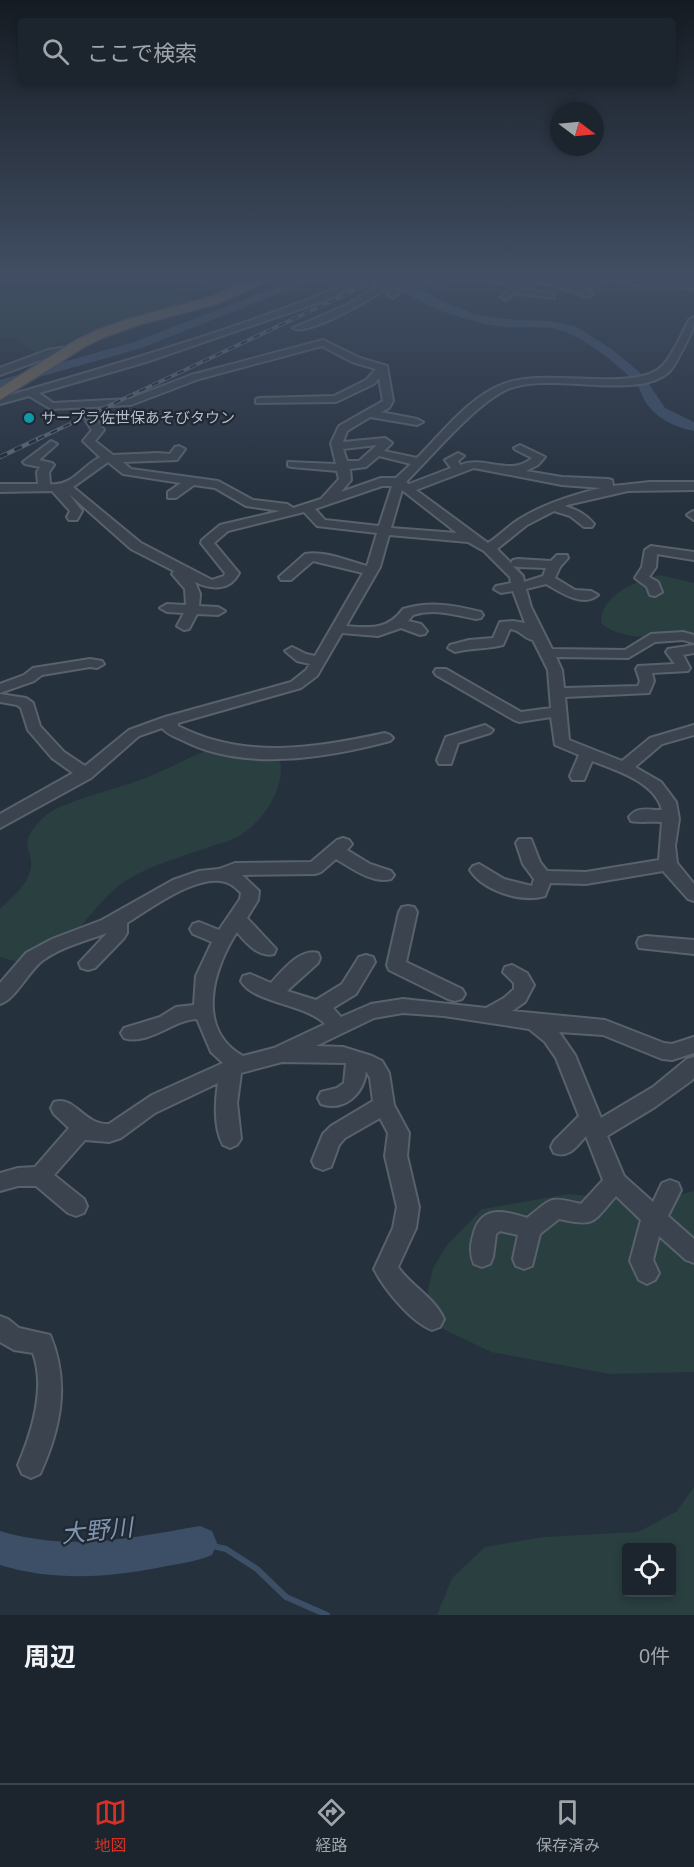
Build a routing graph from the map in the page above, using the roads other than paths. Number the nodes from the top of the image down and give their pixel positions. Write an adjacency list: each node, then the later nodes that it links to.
1 (167, 351): 10 (street)
2 (284, 351): 10 (street)
3 (339, 351): 6 (street)
4 (676, 351): 23 (street)
5 (67, 352): 7 (street); 11 (highway)
6 (383, 368): 9 (street); 13 (street)
7 (0, 372)
8 (330, 388): 9 (street)
9 (351, 391): 12 (street)
10 (32, 393): 11 (street)
11 (1, 396)
12 (260, 401)
13 (369, 413): 15 (street); 17 (street)
14 (92, 421): 22 (street)
15 (417, 422)
16 (51, 444): 32 (street)
17 (337, 446): 20 (street); 25 (street)
18 (520, 448): 27 (street)
19 (179, 449): 22 (street)
20 (376, 452): 23 (street); 25 (street)
21 (458, 456): 26 (street)
22 (109, 459): 29 (street); 32 (street)
23 (418, 462): 28 (street)
24 (292, 464): 25 (street)
25 (344, 466): 35 (street)
26 (459, 471): 27 (street); 28 (street)
27 (515, 471): 33 (street)
28 (405, 485): 35 (street); 40 (street); 41 (street)
29 (189, 486): 34 (street); 37 (street)
30 (694, 486): 33 (street)
31 (0, 488): 32 (street)
32 (52, 491): 38 (street); 45 (street)
33 (600, 491): 36 (street)
34 (172, 495)
35 (324, 502): 37 (street)
36 (555, 507): 39 (street); 42 (street)
37 (305, 508): 40 (street); 45 (street)
38 (73, 518)
39 (591, 519)
40 (384, 530): 41 (street); 46 (street)
41 (471, 538): 42 (street)
42 (489, 548): 49 (street)
43 (694, 556): 51 (street)
44 (518, 563): 48 (street)
45 (178, 569): 54 (street)
46 (371, 571): 47 (street); 59 (street)
47 (286, 577)
48 (548, 579): 49 (street); 52 (street)
49 (518, 585): 50 (street); 61 (street)
50 (501, 589)
51 (656, 589)
52 (591, 595)
53 (167, 608): 54 (street)
54 (190, 609): 55 (street); 58 (street)
55 (218, 610)
56 (476, 615): 57 (street)
57 (400, 624): 59 (street); 60 (street)
58 (184, 626)
59 (339, 629): 68 (street)
60 (420, 631)
61 (538, 636): 63 (street); 66 (street)
62 (694, 639): 66 (street)
63 (455, 648)
64 (694, 649): 70 (street)
65 (292, 651): 68 (street)
66 (546, 653): 70 (street)
67 (96, 659): 71 (street)
68 (320, 661): 75 (street)
69 (441, 672): 72 (street)
70 (558, 693): 74 (street)
71 (2, 697): 82 (street)
72 (489, 699): 73 (street); 74 (street)
73 (471, 705)
74 (558, 712): 79 (street)
75 (170, 720): 78 (street); 82 (street)
76 (485, 730): 80 (street)
77 (694, 730): 81 (street)
78 (386, 738)
79 (587, 755): 81 (street); 83 (street)
80 (445, 760)
81 (623, 769): 85 (street)
82 (85, 774): 86 (street)
83 (578, 776)
84 (637, 817): 85 (street)
85 (670, 818): 88 (street)
86 (0, 822)
87 (525, 843): 93 (street)
88 (668, 864): 93 (street); 95 (street)
89 (256, 869): 90 (street); 91 (street); 94 (street)
90 (221, 875): 94 (street); 97 (street)
91 (385, 875)
92 (479, 875): 93 (street)
93 (543, 878)
94 (250, 891): 96 (street)
95 (694, 895)
96 (237, 918): 100 (street); 103 (street)
97 (117, 920): 106 (street); 110 (street)
98 (409, 925): 111 (street)
99 (199, 929): 100 (street)
100 (224, 940): 113 (street)
101 (646, 943): 102 (street)
102 (694, 947)
103 (267, 949)
104 (311, 958): 109 (street)
105 (366, 962): 112 (street)
106 (88, 963)
107 (512, 972): 114 (street)
108 (250, 981): 109 (street)
109 (273, 993): 112 (street)
110 (0, 997)
111 (456, 998): 114 (street); 116 (street)
112 (319, 1008): 116 (street)
113 (205, 1012): 117 (street); 122 (street)
114 (487, 1015): 115 (street)
115 (534, 1022): 118 (street); 126 (street)
116 (338, 1026): 119 (street)
117 (131, 1033)
118 (694, 1045)
119 (278, 1054): 120 (street); 122 (street)
120 (356, 1059): 123 (street); 124 (street)
121 (694, 1065): 126 (street)
122 (241, 1068): 127 (street); 128 (street)
123 (328, 1098)
124 (384, 1105): 130 (street); 142 (street)
125 (61, 1108): 127 (street)
126 (594, 1124): 129 (street); 133 (street)
127 (85, 1129): 131 (street)
128 (230, 1139)
129 (562, 1147)
130 (323, 1161)
131 (40, 1176): 132 (street); 135 (street)
132 (0, 1182)
133 (615, 1182): 136 (street); 137 (street)
134 (670, 1190): 136 (street)
135 (76, 1206)
136 (653, 1217): 138 (street); 141 (street)
137 (530, 1229): 139 (street); 140 (street)
138 (694, 1253)
139 (482, 1257)
140 (524, 1260)
141 (647, 1273)
142 (432, 1319)
143 (0, 1326): 144 (street)
144 (31, 1466)

